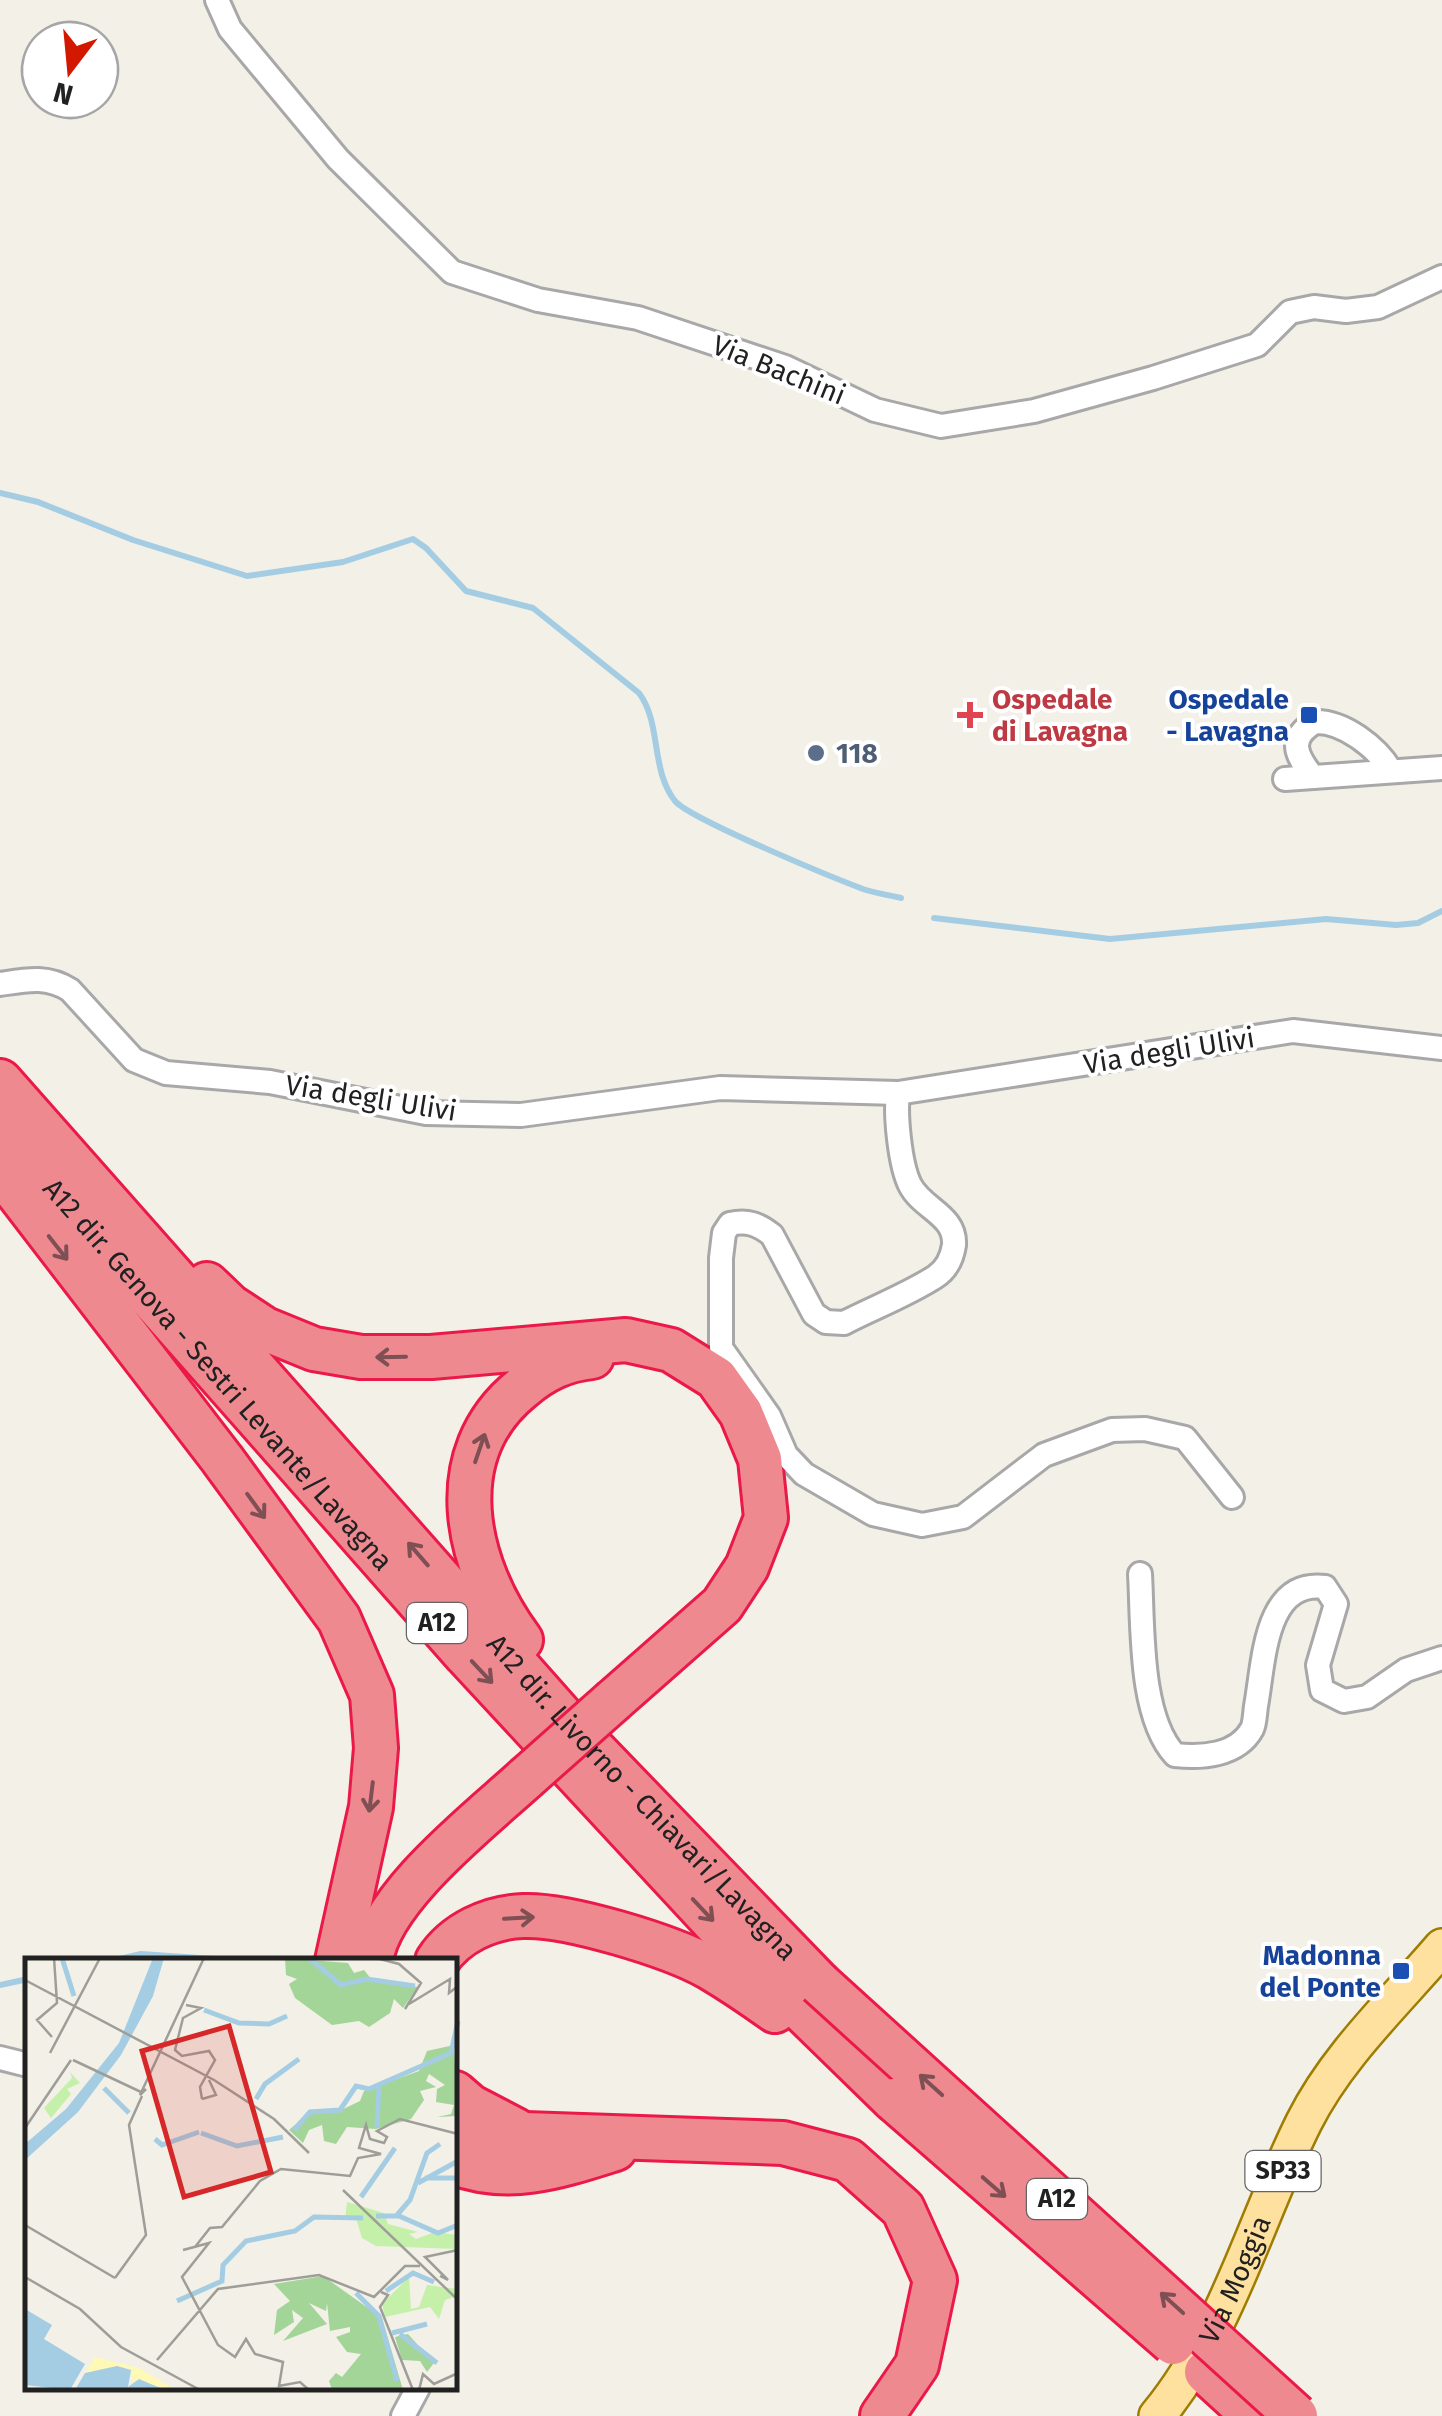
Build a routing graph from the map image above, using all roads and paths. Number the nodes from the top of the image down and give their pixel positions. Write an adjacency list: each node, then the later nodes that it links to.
1 (217, 0): 2 (street, Via Bachini)
2 (1442, 278)
3 (1442, 768): 4 (street)
4 (1391, 772): 5 (street); 5 (street)
5 (1313, 777): 6 (street)
6 (1285, 779)
7 (0, 984): 10 (street, Via degli Ulivi)
8 (1442, 1048): 10 (street, Via degli Ulivi)
9 (0, 1081): 12 (highway, A12 dir. Livorno - Chiavari/Lavagna / A12)
10 (898, 1093): 15 (street)
11 (0, 1127): 25 (highway, A12 dir. Genova - Sestri Levante/Lavagna / A12, one-way to 25)
12 (50, 1137): 14 (highway, one-way to 12); 18 (highway, A12 dir. Livorno - Chiavari/Lavagna / A12, one-way to 12)
13 (0, 1170): 20 (highway, one-way to 20)
14 (741, 1412): 18 (highway, one-way to 14); 21 (highway, bridge)
15 (1232, 1496)
16 (1140, 1574): 17 (street)
17 (1442, 1658)
18 (768, 1932): 36 (highway, A12 dir. Livorno - Chiavari/Lavagna / A12, one-way to 18, bridge)
19 (1442, 1947): 34 (main road, Via Moggia / SP33)
20 (338, 1958)
21 (371, 1958)
22 (439, 1958): 25 (highway, one-way to 25)
23 (0, 2058): 24 (street)
24 (25, 2063)
25 (887, 2093): 35 (highway, A12, one-way to 35, bridge)
26 (458, 2096): 28 (highway)
27 (458, 2132): 28 (highway)
28 (525, 2134): 29 (highway)
29 (644, 2140): 30 (highway); 33 (highway)
30 (458, 2164)
31 (416, 2391): 32 (street)
32 (403, 2416)
33 (882, 2416)
34 (1157, 2416)
35 (1254, 2416)
36 (1296, 2416)

